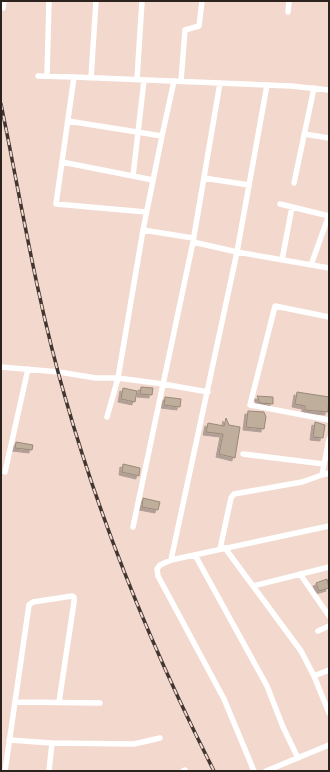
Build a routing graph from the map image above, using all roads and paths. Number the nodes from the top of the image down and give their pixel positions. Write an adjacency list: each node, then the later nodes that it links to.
1 (4, 1): 7 (street)
2 (49, 1): 10 (street)
3 (96, 1): 12 (street)
4 (142, 1): 13 (street)
5 (202, 1): 16 (street)
6 (289, 1): 8 (street)
7 (3, 8)
8 (288, 12)
9 (38, 76): 10 (street)
10 (47, 76): 11 (street)
11 (74, 77): 12 (street); 21 (street)
12 (91, 78): 13 (street)
13 (137, 80): 14 (street)
14 (144, 80): 15 (street); 22 (street)
15 (174, 81): 16 (street); 24 (street)
16 (181, 81): 17 (street)
17 (220, 83): 18 (street); 28 (street)
18 (267, 85): 19 (street); 31 (street)
19 (314, 88): 20 (street); 23 (street)
20 (329, 90)
21 (68, 121): 22 (street); 26 (street)
22 (138, 133): 24 (street); 27 (street)
23 (304, 134): 25 (street); 30 (street)
24 (162, 136): 29 (street)
25 (329, 138)
26 (62, 162): 27 (street); 34 (street)
27 (132, 176): 29 (street)
28 (204, 178): 31 (street); 37 (street)
29 (153, 180): 34 (street)
30 (294, 183)
31 (249, 185): 38 (street)
32 (280, 204): 33 (street)
33 (292, 207): 35 (street); 39 (street)
34 (146, 212): 36 (street)
35 (329, 215): 40 (street)
36 (142, 230): 37 (street); 45 (street)
37 (193, 240): 38 (street); 46 (street)
38 (237, 252): 39 (street); 47 (street)
39 (282, 260): 40 (street)
40 (311, 265): 41 (street)
41 (329, 268)
42 (329, 317): 49 (street)
43 (1, 366): 44 (street)
44 (28, 369): 45 (street); 53 (street)
45 (118, 378): 46 (street); 48 (street)
46 (164, 384): 47 (street); 57 (street)
47 (208, 392): 60 (street)
48 (106, 417)
49 (329, 420)
50 (329, 439): 52 (street)
51 (242, 454): 52 (street)
52 (324, 464): 55 (street)
53 (5, 472)
54 (329, 473): 55 (street)
55 (322, 475): 58 (street)
56 (329, 526): 58 (street)
57 (132, 527)
58 (222, 548): 59 (street); 63 (street)
59 (195, 555): 60 (street); 77 (street)
60 (171, 560): 80 (street)
61 (329, 567): 62 (street)
62 (300, 574): 63 (street); 64 (street)
63 (253, 586): 68 (street)
64 (329, 616)
65 (329, 626): 66 (street)
66 (318, 631)
67 (329, 670): 68 (street)
68 (314, 676): 72 (street)
69 (15, 702): 70 (street); 70 (street); 74 (street)
70 (60, 702): 71 (street)
71 (100, 703)
72 (329, 713)
73 (160, 738): 75 (street)
74 (9, 740): 75 (street); 78 (street)
75 (52, 743): 79 (street)
76 (329, 745): 77 (street)
77 (298, 758): 81 (street)
78 (5, 771)
79 (49, 771)
80 (254, 771)
81 (266, 771)

